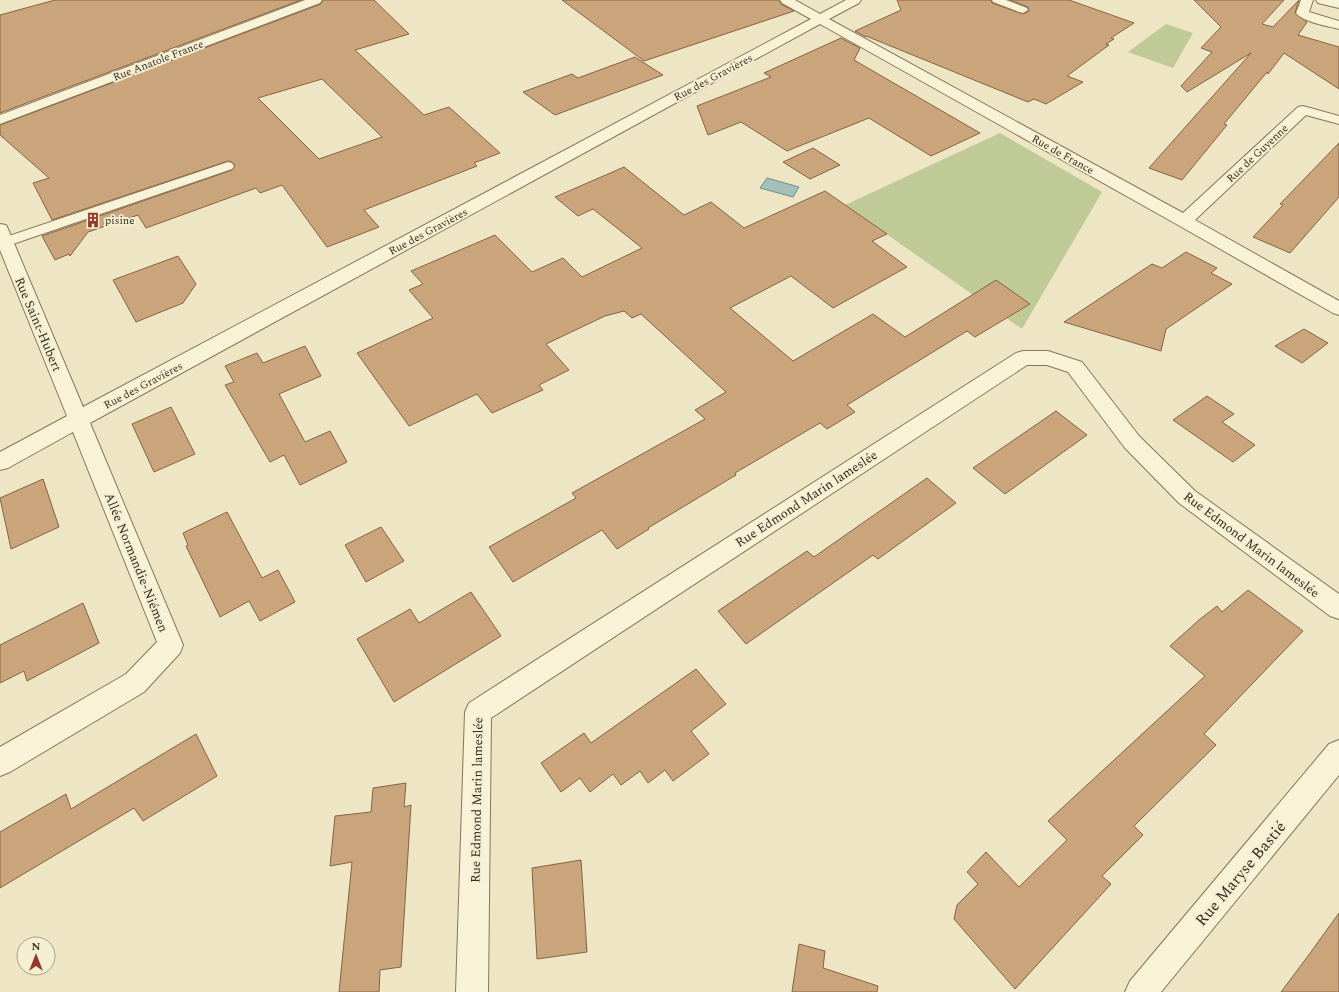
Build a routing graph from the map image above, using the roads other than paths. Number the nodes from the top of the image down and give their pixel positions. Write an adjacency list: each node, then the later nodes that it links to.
1 (316, 0): 11 (street, Rue Anatole France)
2 (786, 0): 9 (street, Rue de France)
3 (855, 0): 9 (street, Rue des Gravières)
4 (996, 0): 8 (lane)
5 (1307, 0): 10 (street)
6 (1322, 0): 7 (street)
7 (1339, 4)
8 (1023, 10)
9 (820, 19): 14 (street, Rue de France); 17 (street, Rue des Gravières)
10 (1339, 25)
11 (0, 120)
12 (1339, 120): 14 (street, Rue de Guyenne)
13 (228, 166): 15 (lane)
14 (1184, 221): 16 (street, Rue de France)
15 (2, 236): 17 (street, Rue Saint-Hubert)
16 (1339, 310)
17 (79, 419): 18 (street, Rue des Gravières); 21 (street, Allée Normandie-Niémen)
18 (0, 462)
19 (1339, 608): 22 (street, Rue Edmond Marin lameslée)
20 (1339, 754): 23 (street, Rue Maryse Bastié)
21 (0, 762)
22 (472, 992)
23 (1141, 992)

